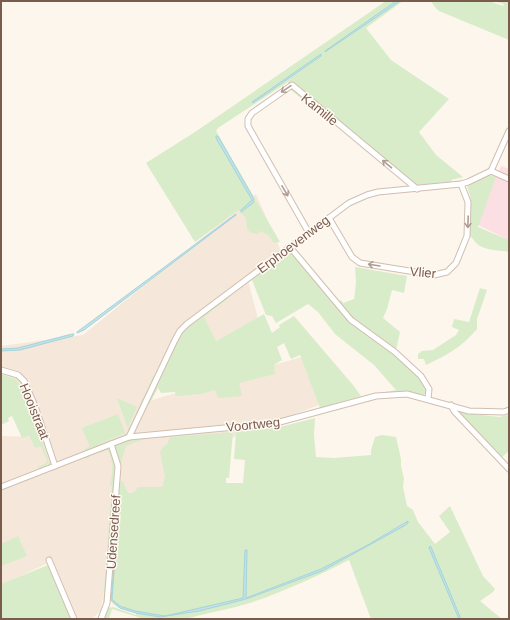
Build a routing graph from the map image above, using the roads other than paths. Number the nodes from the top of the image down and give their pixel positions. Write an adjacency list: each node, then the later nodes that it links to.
1 (509, 131): 2 (street)
2 (491, 171): 3 (street); 4 (street, Erphoevenweg)
3 (509, 179)
4 (461, 184): 5 (street, Erphoevenweg); 6 (street, Vlier, one-way to 6)
5 (417, 189): 6 (street, Erphoevenweg); 7 (street, Kamille, one-way to 7)
6 (329, 218): 7 (street, Erphoevenweg)
7 (309, 232): 8 (street, Erphoevenweg)
8 (290, 247): 10 (street); 13 (street, Erphoevenweg)
9 (1, 370): 15 (street, Hooistraat)
10 (428, 398): 11 (street, Voortweg); 13 (street, Voortweg)
11 (451, 405): 12 (street, Voortweg); 16 (street)
12 (509, 410)
13 (129, 437): 14 (street, Voortweg)
14 (111, 444): 15 (street, Voortweg); 20 (street, Udensedreef)
15 (55, 466): 17 (street, Voortweg)
16 (509, 469)
17 (1, 488)
18 (49, 560): 19 (street)
19 (74, 619)
20 (101, 619)

